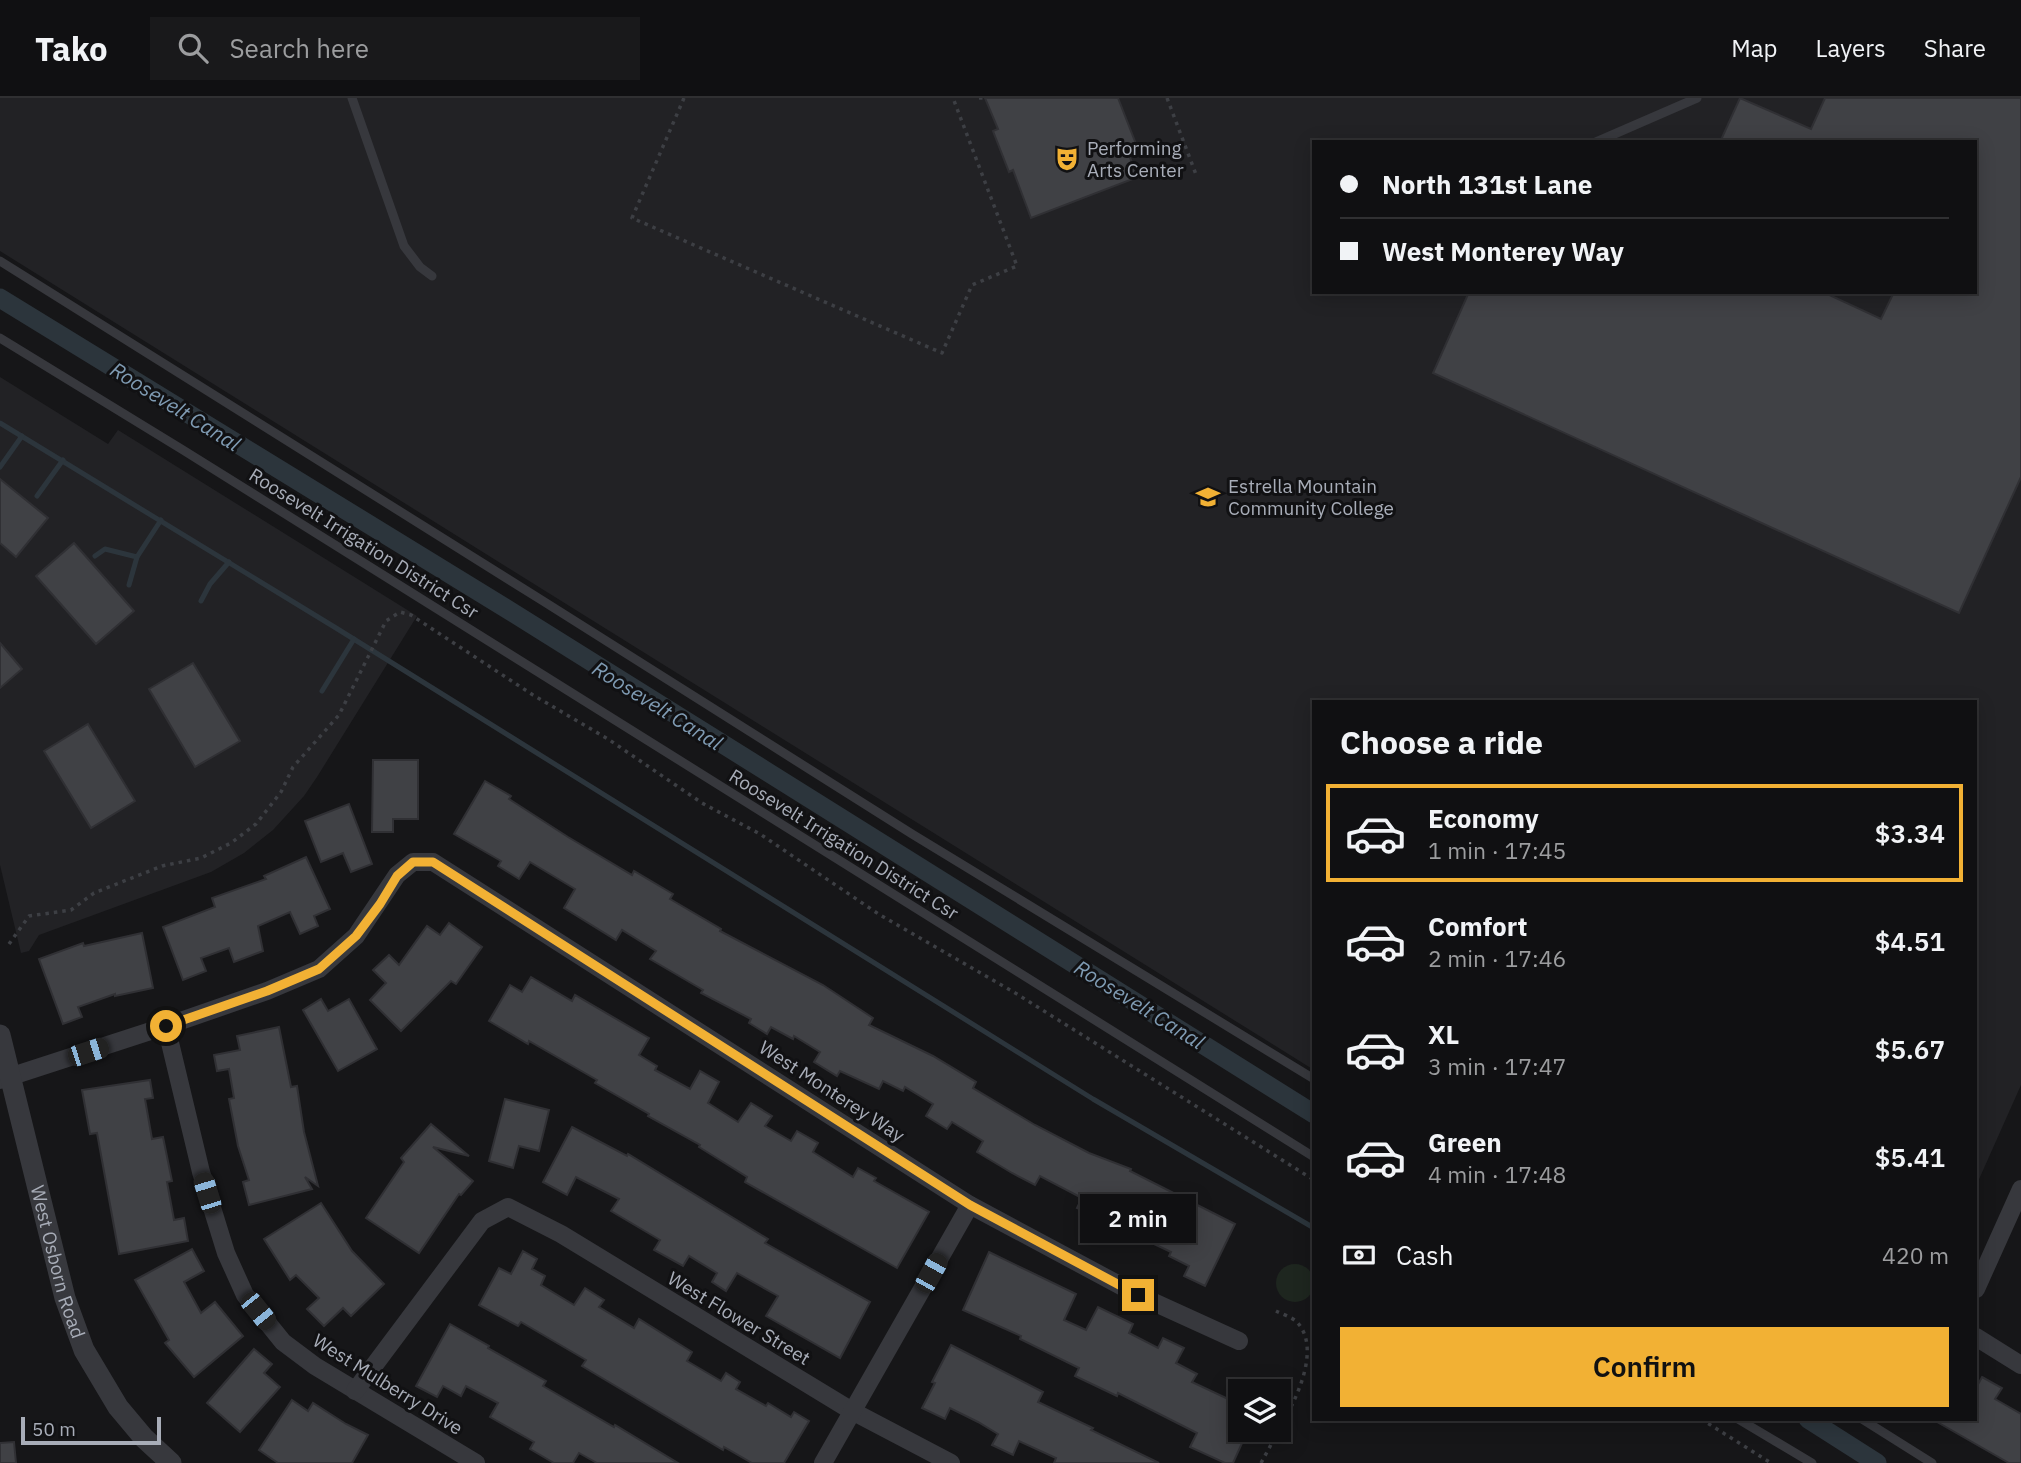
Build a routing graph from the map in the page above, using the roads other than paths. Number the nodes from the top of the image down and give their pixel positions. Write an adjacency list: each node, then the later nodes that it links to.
1 (352, 98): 5 (lane)
2 (1697, 98): 3 (lane)
3 (1601, 140)
4 (0, 261): 9 (lane)
5 (432, 276)
6 (0, 338): 11 (lane, Roosevelt Irrigation District Csr)
7 (166, 1026): 10 (street); 13 (street, West Monterey Way); 18 (street, West Mulberry Drive)
8 (0, 1035): 10 (street, West Osborn Road)
9 (1312, 1078)
10 (5, 1079): 22 (street, West Osborn Road)
11 (1312, 1156)
12 (2021, 1189): 14 (street)
13 (970, 1205): 16 (street, West Monterey Way); 19 (street)
14 (1977, 1287)
15 (1977, 1337): 17 (street)
16 (1239, 1341)
17 (2021, 1365)
18 (355, 1391): 19 (street, West Flower Street); 23 (street, West Mulberry Drive)
19 (852, 1411): 24 (street); 25 (street, West Flower Street)
20 (1741, 1421): 26 (lane)
21 (1865, 1421): 27 (lane)
22 (171, 1463)
23 (476, 1463)
24 (823, 1463)
25 (951, 1463)
26 (1812, 1463)
27 (1931, 1463)

